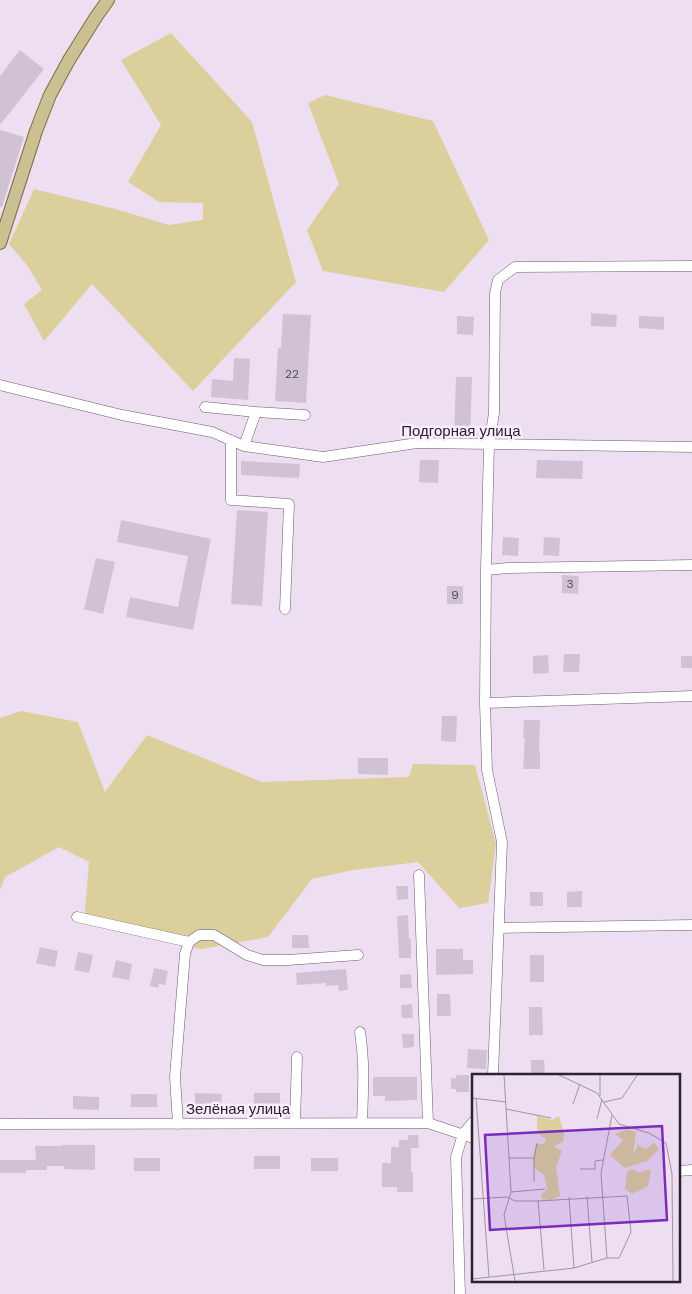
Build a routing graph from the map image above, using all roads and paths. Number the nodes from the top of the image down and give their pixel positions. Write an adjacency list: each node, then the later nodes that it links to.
1 (108, 0): 2 (main road)
2 (0, 244)
3 (692, 266): 9 (street)
4 (0, 385): 8 (street, Подгорная улица)
5 (205, 407): 6 (street)
6 (256, 412): 7 (street); 10 (street)
7 (305, 416)
8 (231, 440): 10 (street, Подгорная улица); 14 (street)
9 (489, 445): 10 (street, Подгорная улица); 11 (street, Подгорная улица); 13 (street)
10 (244, 446)
11 (692, 447)
12 (692, 565): 13 (street)
13 (486, 570): 16 (street)
14 (285, 609)
15 (692, 696): 16 (street)
16 (486, 704): 20 (street)
17 (419, 875): 28 (street)
18 (77, 917): 21 (street)
19 (692, 925): 20 (street)
20 (500, 928): 25 (street)
21 (189, 942): 22 (street); 31 (street)
22 (358, 954)
23 (360, 1032): 27 (street)
24 (296, 1057): 26 (street)
25 (493, 1074)
26 (295, 1123): 27 (street, Зелёная улица); 31 (street, Зелёная улица)
27 (362, 1123): 28 (street, Зелёная улица)
28 (428, 1123): 32 (street, Зелёная улица)
29 (472, 1123): 32 (street)
30 (0, 1124): 31 (street, Зелёная улица)
31 (178, 1124)
32 (463, 1134): 33 (street, Зелёная улица); 34 (street)
33 (472, 1138)
34 (460, 1294)

